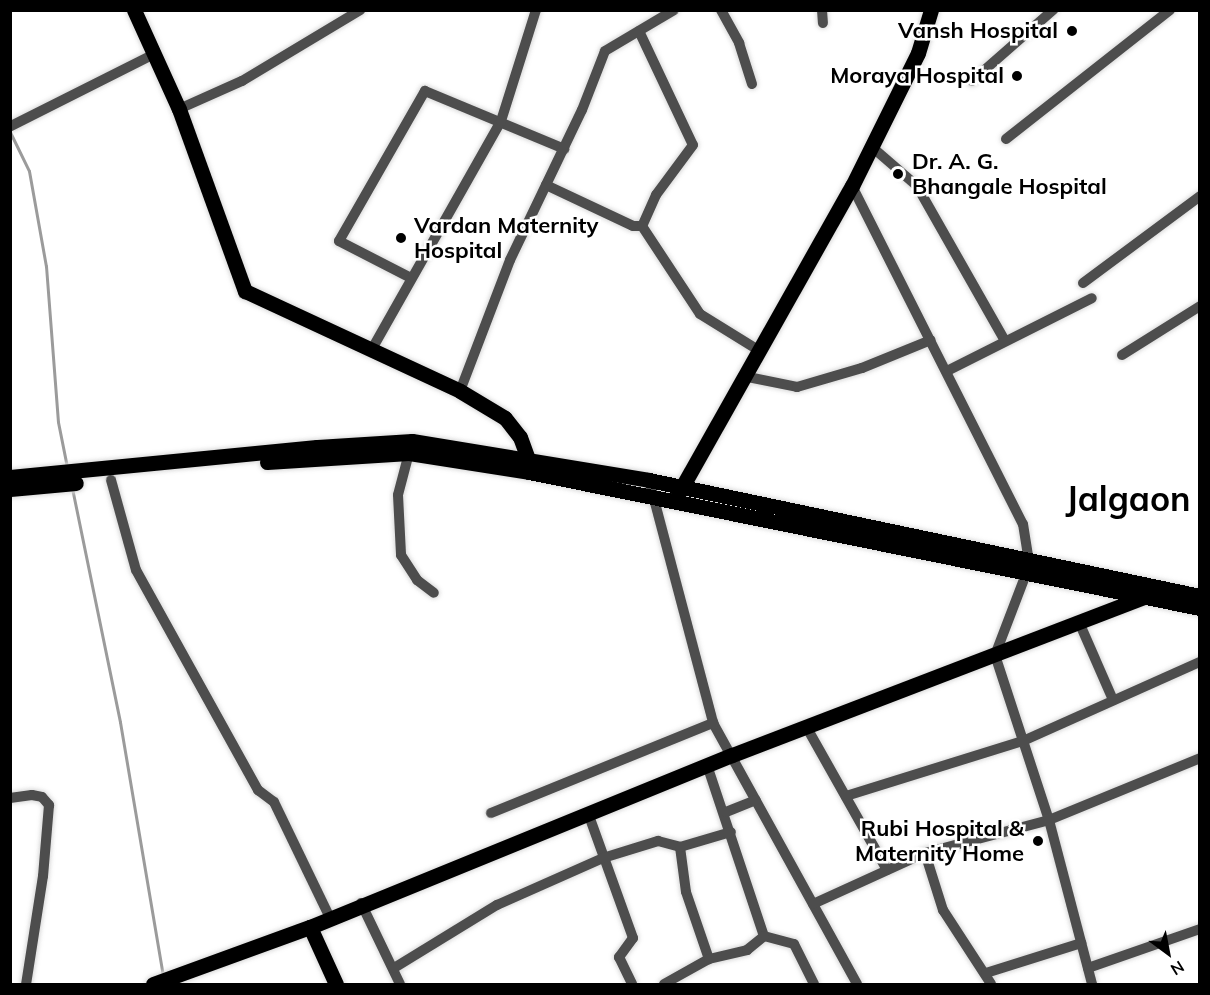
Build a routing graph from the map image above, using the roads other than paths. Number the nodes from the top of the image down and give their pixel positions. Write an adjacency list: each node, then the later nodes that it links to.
1 (134, 10): 12 (main road)
2 (360, 10): 15 (street)
3 (536, 10): 16 (street)
4 (674, 10): 11 (street)
5 (721, 10): 14 (street)
6 (822, 10): 10 (street)
7 (931, 10): 19 (main road)
8 (1053, 10): 13 (street)
9 (1170, 10): 18 (street)
10 (823, 23)
11 (639, 31): 20 (street); 24 (street)
12 (154, 54): 15 (main road); 17 (street)
13 (972, 81)
14 (752, 84)
15 (179, 109): 31 (main road)
16 (501, 121): 20 (street); 25 (street); 25 (street)
17 (11, 126)
18 (1006, 139)
19 (872, 147): 22 (main road); 29 (street)
20 (564, 149): 21 (street)
21 (546, 186): 24 (street); 36 (street)
22 (852, 186): 30 (street); 32 (main road)
23 (1200, 196): 26 (street)
24 (642, 226): 32 (street)
25 (411, 279): 31 (street)
26 (1083, 283)
27 (1092, 298): 29 (street)
28 (1200, 306): 33 (street)
29 (1004, 339): 34 (street)
30 (931, 340): 34 (street); 35 (street)
31 (372, 349): 36 (main road)
32 (758, 350): 35 (main road)
33 (1122, 355)
34 (947, 371): 49 (street)
35 (743, 376): 47 (main road)
36 (460, 391): 40 (main road)
37 (318, 452): 38 (main road); 39 (main road); 40 (main road)
38 (409, 453): 40 (main road); 51 (street)
39 (215, 462): 42 (main road); 43 (main road)
40 (530, 465): 44 (main road); 48 (main road)
41 (10, 477): 45 (main road)
42 (75, 478): 43 (main road); 45 (main road)
43 (111, 480): 79 (street)
44 (649, 480): 47 (main road); 48 (street)
45 (47, 481): 46 (main road)
46 (10, 489)
47 (677, 495): 48 (main road); 49 (main road)
48 (653, 497): 59 (street)
49 (1028, 567): 50 (main road); 53 (main road); 56 (street)
50 (1165, 588): 52 (main road); 53 (main road)
51 (434, 593)
52 (1200, 596)
53 (1143, 597): 54 (main road); 55 (main road)
54 (1200, 608)
55 (1079, 622): 56 (main road); 58 (street)
56 (995, 655): 60 (main road); 61 (street)
57 (1200, 662): 58 (street)
58 (1113, 700): 61 (street)
59 (713, 723): 62 (street); 69 (street)
60 (807, 728): 62 (main road); 65 (street)
61 (1023, 741): 65 (street); 71 (street)
62 (732, 755): 64 (main road); 67 (street)
63 (1200, 758): 71 (street)
64 (708, 768): 68 (street); 70 (main road)
65 (846, 796): 76 (street)
66 (10, 798): 88 (street)
67 (756, 800): 68 (street); 78 (street)
68 (726, 812): 72 (street)
69 (491, 813)
70 (588, 813): 75 (street); 77 (main road)
71 (1049, 820): 74 (street); 83 (street)
72 (731, 832): 73 (street); 82 (street)
73 (680, 847): 75 (street); 84 (street)
74 (925, 853): 76 (street); 87 (street)
75 (603, 858): 85 (street); 92 (street)
76 (887, 870): 78 (street)
77 (361, 903): 79 (main road); 85 (street)
78 (813, 904): 95 (street)
79 (330, 918): 80 (main road)
80 (310, 927): 89 (main road); 90 (main road)
81 (1200, 929): 86 (street)
82 (764, 936): 84 (street); 94 (street)
83 (1081, 944): 86 (street); 87 (street)
84 (709, 959): 93 (street)
85 (394, 968): 91 (street)
86 (1088, 969): 97 (street)
87 (986, 973): 96 (street)
88 (26, 984)
89 (153, 984)
90 (336, 984)
91 (400, 984)
92 (632, 984)
93 (664, 984)
94 (814, 984)
95 (857, 984)
96 (991, 984)
97 (1092, 984)

